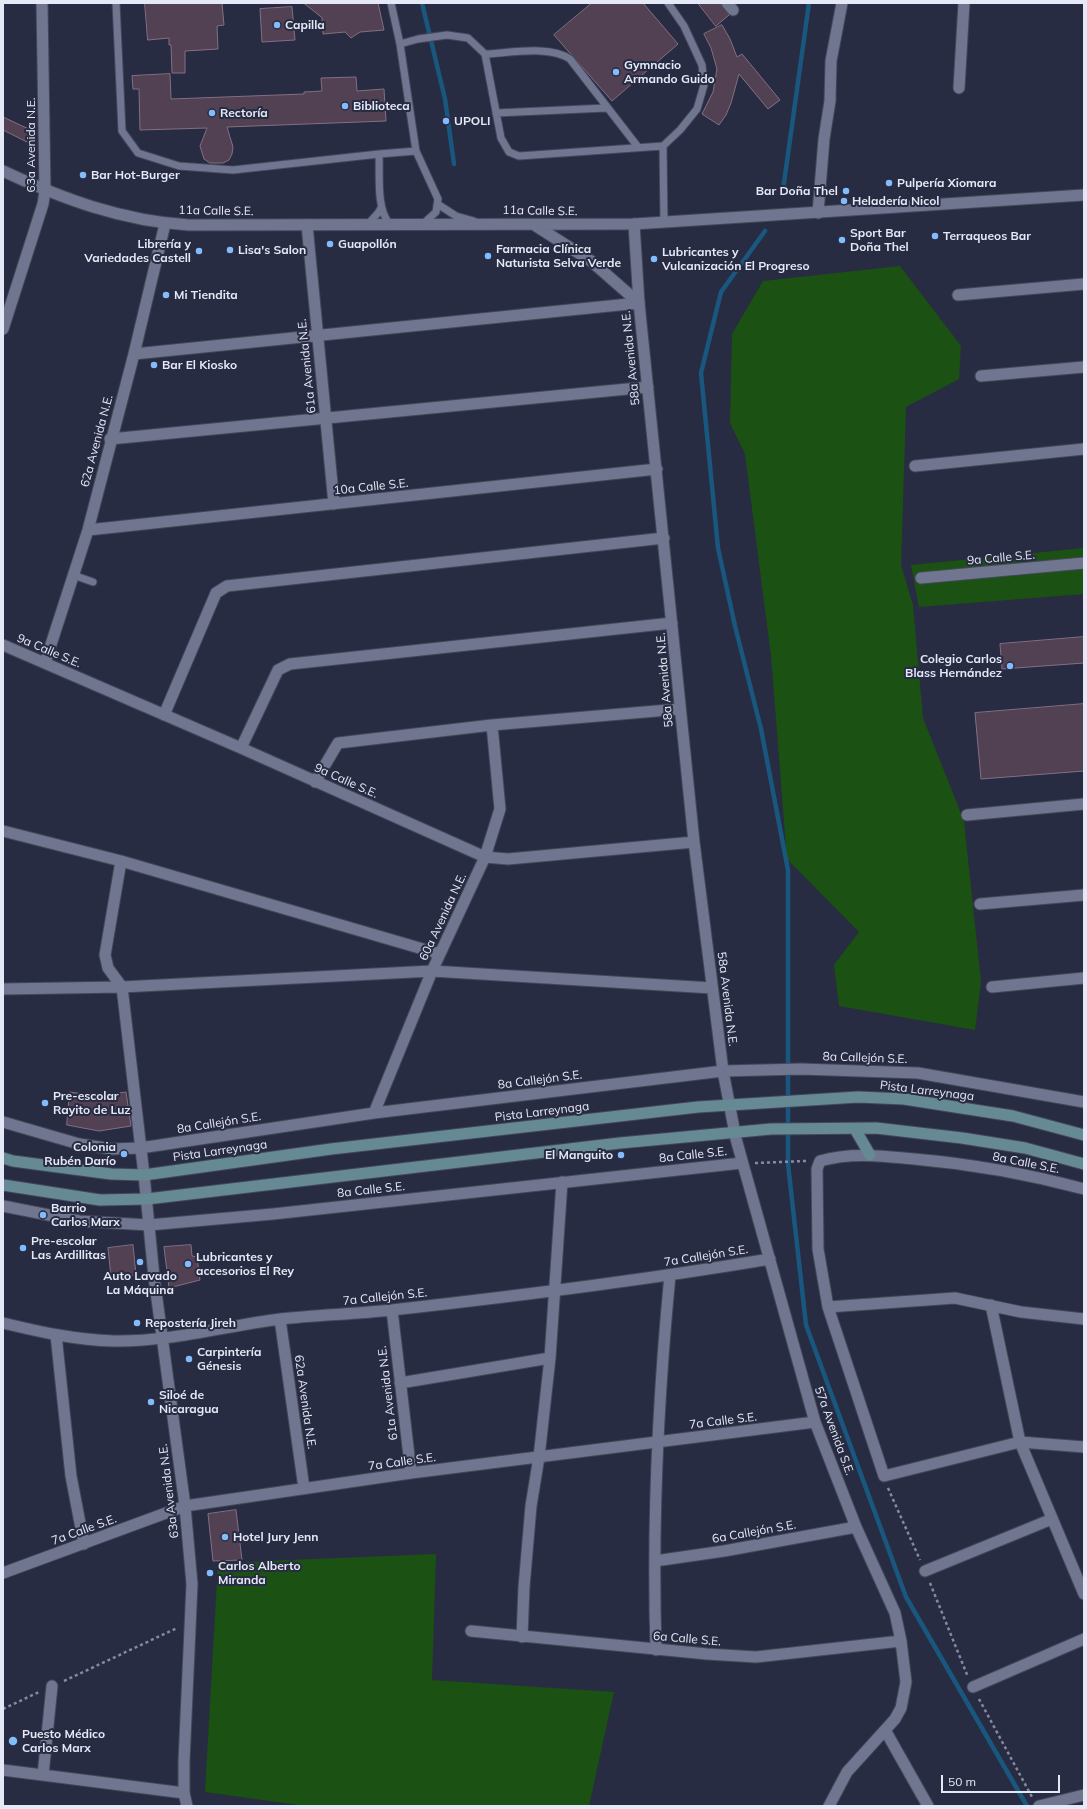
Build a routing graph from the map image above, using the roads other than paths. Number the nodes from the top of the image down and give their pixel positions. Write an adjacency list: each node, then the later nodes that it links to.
1 (42, 3): 17 (street, 63a Avenida N.E.)
2 (116, 3): 15 (lane)
3 (391, 3): 7 (lane)
4 (668, 3): 12 (lane)
5 (842, 3): 21 (street)
6 (964, 3): 9 (street)
7 (400, 44): 8 (lane); 14 (lane)
8 (485, 54): 10 (lane); 11 (lane)
9 (959, 88)
10 (606, 108): 11 (lane); 13 (lane)
11 (496, 113): 13 (lane)
12 (663, 146): 13 (lane); 26 (lane)
13 (638, 147)
14 (416, 151): 15 (lane); 19 (lane)
15 (380, 154): 20 (lane)
16 (3, 171): 17 (street, 11a Calle S.E.)
17 (45, 191): 27 (street, 11a Calle S.E.); 34 (street, 63a Avenida N.E.)
18 (1084, 195): 21 (street, 11a Calle S.E.)
19 (439, 205): 24 (lane); 25 (lane)
20 (381, 208): 22 (lane); 23 (lane)
21 (818, 213): 26 (street, 11a Calle S.E.)
22 (369, 223): 23 (street, 11a Calle S.E.); 29 (street, 11a Calle S.E.)
23 (389, 223): 24 (street, 11a Calle S.E.)
24 (424, 223): 25 (street, 11a Calle S.E.)
25 (484, 223): 30 (street, 11a Calle S.E.)
26 (664, 223): 28 (street, 11a Calle S.E.)
27 (165, 224): 29 (street, 11a Calle S.E.); 36 (street, 62a Avenida N.E.)
28 (634, 224): 30 (street, 11a Calle S.E.); 33 (street, 58a Avenida N.E.)
29 (307, 225): 35 (street, 61a Avenida N.E.)
30 (536, 226): 33 (street)
31 (1084, 284): 32 (street)
32 (958, 295)
33 (639, 303): 35 (street); 39 (street, 58a Avenida N.E.)
34 (3, 330)
35 (316, 336): 36 (street); 40 (street, 61a Avenida N.E.)
36 (134, 354): 41 (street, 62a Avenida N.E.)
37 (1084, 367): 38 (street)
38 (981, 376)
39 (648, 387): 40 (street); 44 (street, 58a Avenida N.E.)
40 (326, 419): 41 (street); 45 (street, 61a Avenida N.E.)
41 (110, 439): 46 (street, 62a Avenida N.E.)
42 (1084, 449): 43 (street)
43 (915, 466)
44 (656, 469): 45 (street, 10a Calle S.E.); 47 (street, 58a Avenida N.E.)
45 (334, 504): 46 (street, 10a Calle S.E.)
46 (88, 530): 49 (street, 62a Avenida N.E.)
47 (664, 538): 52 (street, 58a Avenida N.E.); 56 (street)
48 (1084, 563): 50 (street, 9a Calle S.E.)
49 (73, 575): 51 (lane); 54 (street, 62a Avenida N.E.)
50 (921, 578)
51 (93, 582)
52 (672, 623): 55 (street, 58a Avenida N.E.); 58 (street)
53 (3, 645): 54 (street, 9a Calle S.E.)
54 (45, 663): 56 (street, 9a Calle S.E.)
55 (680, 709): 57 (street); 63 (street, 58a Avenida N.E.)
56 (164, 715): 58 (street, 9a Calle S.E.)
57 (492, 725): 59 (street); 64 (street, 60a Avenida N.E.)
58 (241, 748): 59 (street, 9a Calle S.E.)
59 (315, 782): 64 (street, 9a Calle S.E.)
60 (1084, 804): 61 (street)
61 (967, 815)
62 (3, 831): 65 (street)
63 (694, 842): 64 (street, 9a Calle S.E.); 73 (street, 58a Avenida N.E.)
64 (485, 858): 68 (street, 60a Avenida N.E.)
65 (121, 861): 68 (street); 71 (street)
66 (1084, 895): 67 (street)
67 (980, 904)
68 (440, 954): 69 (street, 60a Avenida N.E.)
69 (432, 971): 71 (street); 73 (street); 78 (street, 60a Avenida N.E.)
70 (1084, 978): 72 (street)
71 (122, 987): 74 (street); 83 (street)
72 (992, 987)
73 (712, 988): 75 (street, 58a Avenida N.E.)
74 (3, 989)
75 (723, 1072): 76 (street, 8a Callejón S.E.); 77 (street, 58a Avenida N.E.); 78 (street, 8a Callejón S.E.)
76 (1084, 1102)
77 (730, 1104): 81 (street, 58a Avenida N.E.); 82 (main road, Pista Larreynaga); 88 (main road, Pista Larreynaga)
78 (374, 1113): 83 (street, 8a Callejón S.E.)
79 (3, 1122): 83 (street, 8a Callejón S.E.)
80 (855, 1129): 81 (main road); 84 (main road); 87 (main road)
81 (735, 1131): 86 (street, 57a Avenida S.E.); 92 (main road)
82 (1084, 1134)
83 (140, 1148): 88 (street)
84 (870, 1155): 91 (street, 8a Calle S.E.); 99 (street, 8a Calle S.E.)
85 (3, 1158): 88 (main road, Pista Larreynaga)
86 (742, 1163): 89 (street, 8a Calle S.E.); 95 (street, 57a Avenida S.E.)
87 (1084, 1164)
88 (144, 1174): 92 (street, 63a Avenida N.E.)
89 (562, 1182): 94 (street, 8a Calle S.E.); 97 (street)
90 (3, 1185): 92 (main road)
91 (1084, 1189)
92 (147, 1199): 94 (street, 63a Avenida N.E.)
93 (3, 1206): 94 (street, 8a Calle S.E.)
94 (149, 1225): 105 (street, 63a Avenida N.E.)
95 (770, 1259): 96 (street, 7a Callejón S.E.); 108 (street, 57a Avenida S.E.)
96 (670, 1275): 97 (street, 7a Callejón S.E.); 109 (street)
97 (556, 1290): 100 (street, 7a Callejón S.E.); 106 (street)
98 (991, 1305): 99 (street); 102 (street); 110 (street)
99 (828, 1307): 110 (street)
100 (392, 1310): 101 (street, 7a Callejón S.E.); 107 (street, 61a Avenida N.E.)
101 (280, 1319): 105 (street, 7a Callejón S.E.); 114 (street, 62a Avenida N.E.)
102 (1084, 1319)
103 (3, 1323): 104 (street, 7a Callejón S.E.)
104 (56, 1335): 105 (street, 7a Callejón S.E.); 118 (street)
105 (163, 1338): 115 (street, 63a Avenida N.E.)
106 (550, 1358): 107 (street); 112 (street)
107 (400, 1383): 113 (street, 61a Avenida N.E.)
108 (815, 1422): 109 (street, 7a Calle S.E.); 117 (street, 57a Avenida S.E.)
109 (659, 1442): 112 (street, 7a Calle S.E.); 119 (street)
110 (1020, 1442): 111 (street); 116 (street)
111 (1084, 1447)
112 (539, 1457): 113 (street, 7a Calle S.E.); 125 (street)
113 (411, 1474): 114 (street, 7a Calle S.E.)
114 (304, 1488): 115 (street, 7a Calle S.E.)
115 (185, 1506): 118 (street, 7a Calle S.E.); 134 (street, 63a Avenida N.E.)
116 (1052, 1519): 120 (street); 122 (street)
117 (856, 1527): 119 (street, 6a Callejón S.E.); 127 (street, 57a Avenida S.E.)
118 (84, 1544): 121 (street, 7a Calle S.E.)
119 (655, 1561): 128 (street)
120 (925, 1572)
121 (3, 1573)
122 (1080, 1576): 123 (street)
123 (1084, 1594)
124 (471, 1631): 125 (street, 6a Calle S.E.)
125 (522, 1637): 128 (street, 6a Calle S.E.)
126 (1084, 1639): 130 (street)
127 (901, 1641): 128 (street, 6a Calle S.E.); 131 (street, 57a Avenida S.E.)
128 (656, 1650)
129 (52, 1686): 133 (street)
130 (973, 1688)
131 (885, 1730): 138 (street, 57a Avenida S.E.); 139 (street)
132 (3, 1770): 133 (street)
133 (43, 1775): 134 (street)
134 (184, 1793): 137 (street, 63a Avenida N.E.)
135 (1084, 1795): 136 (street)
136 (1036, 1802)
137 (187, 1806)
138 (828, 1806)
139 (928, 1806)

